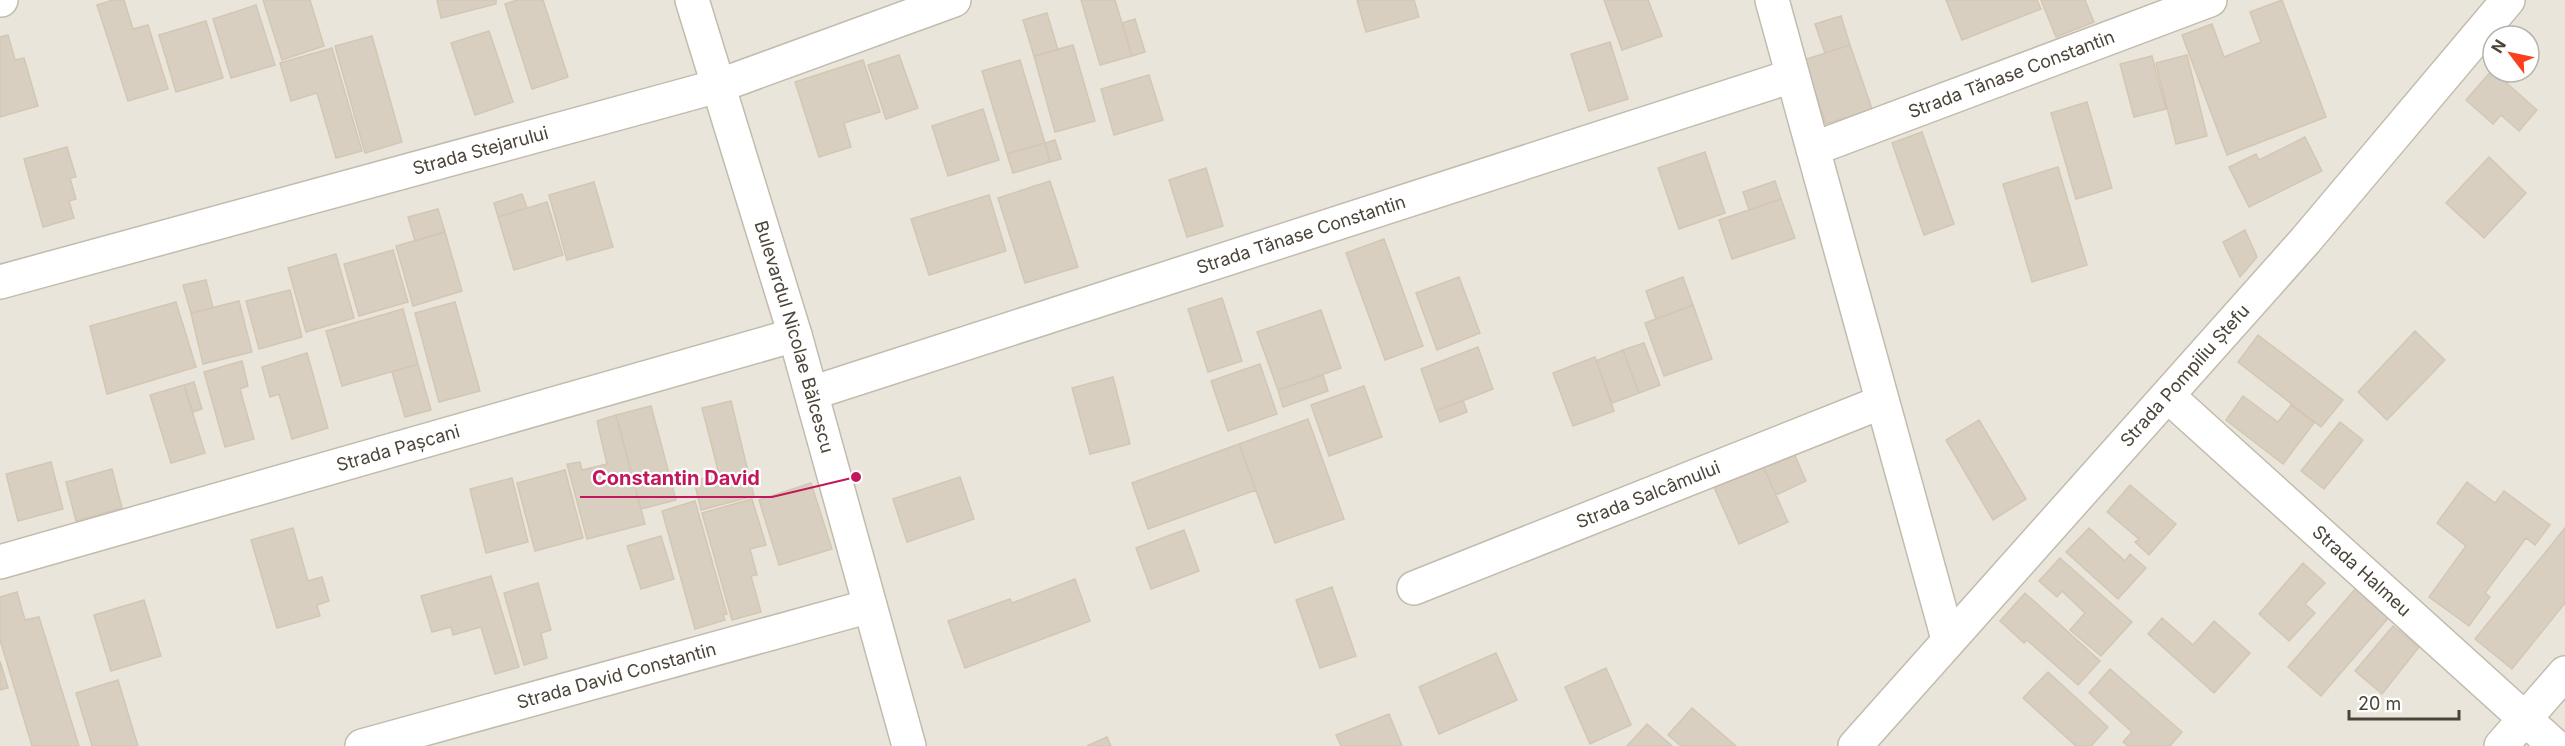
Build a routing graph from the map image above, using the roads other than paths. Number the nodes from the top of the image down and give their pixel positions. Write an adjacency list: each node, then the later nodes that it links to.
1 (692, 0): 7 (street, Bulevardul Nicolae Bălcescu)
2 (954, 0): 7 (street, Strada Stejarului)
3 (1772, 0): 6 (street)
4 (2210, 0): 8 (street, Strada Tănase Constantin)
5 (2508, 0): 12 (street, Strada Pompiliu Ștefu)
6 (1792, 76): 8 (street); 11 (street, Strada Tănase Constantin)
7 (717, 86): 9 (street, Strada Stejarului); 10 (street, Bulevardul Nicolae Bălcescu)
8 (1813, 150): 13 (street)
9 (0, 282)
10 (795, 335): 11 (street, Bulevardul Nicolae Bălcescu); 14 (street, Strada Pașcani)
11 (812, 393): 16 (street, Bulevardul Nicolae Bălcescu)
12 (2168, 396): 17 (street, Strada Pompiliu Ștefu); 19 (street, Strada Halmeu)
13 (1882, 402): 15 (street, Strada Salcâmului); 17 (street)
14 (0, 561)
15 (1414, 588)
16 (870, 606): 20 (street, Strada David Constantin); 21 (street, Bulevardul Nicolae Bălcescu)
17 (1948, 639): 22 (street, Strada Pompiliu Ștefu)
18 (2565, 673): 19 (street)
19 (2526, 718): 23 (street); 24 (street, Strada Halmeu)
20 (362, 746)
21 (909, 746)
22 (1855, 746)
23 (2501, 746)
24 (2555, 746)

